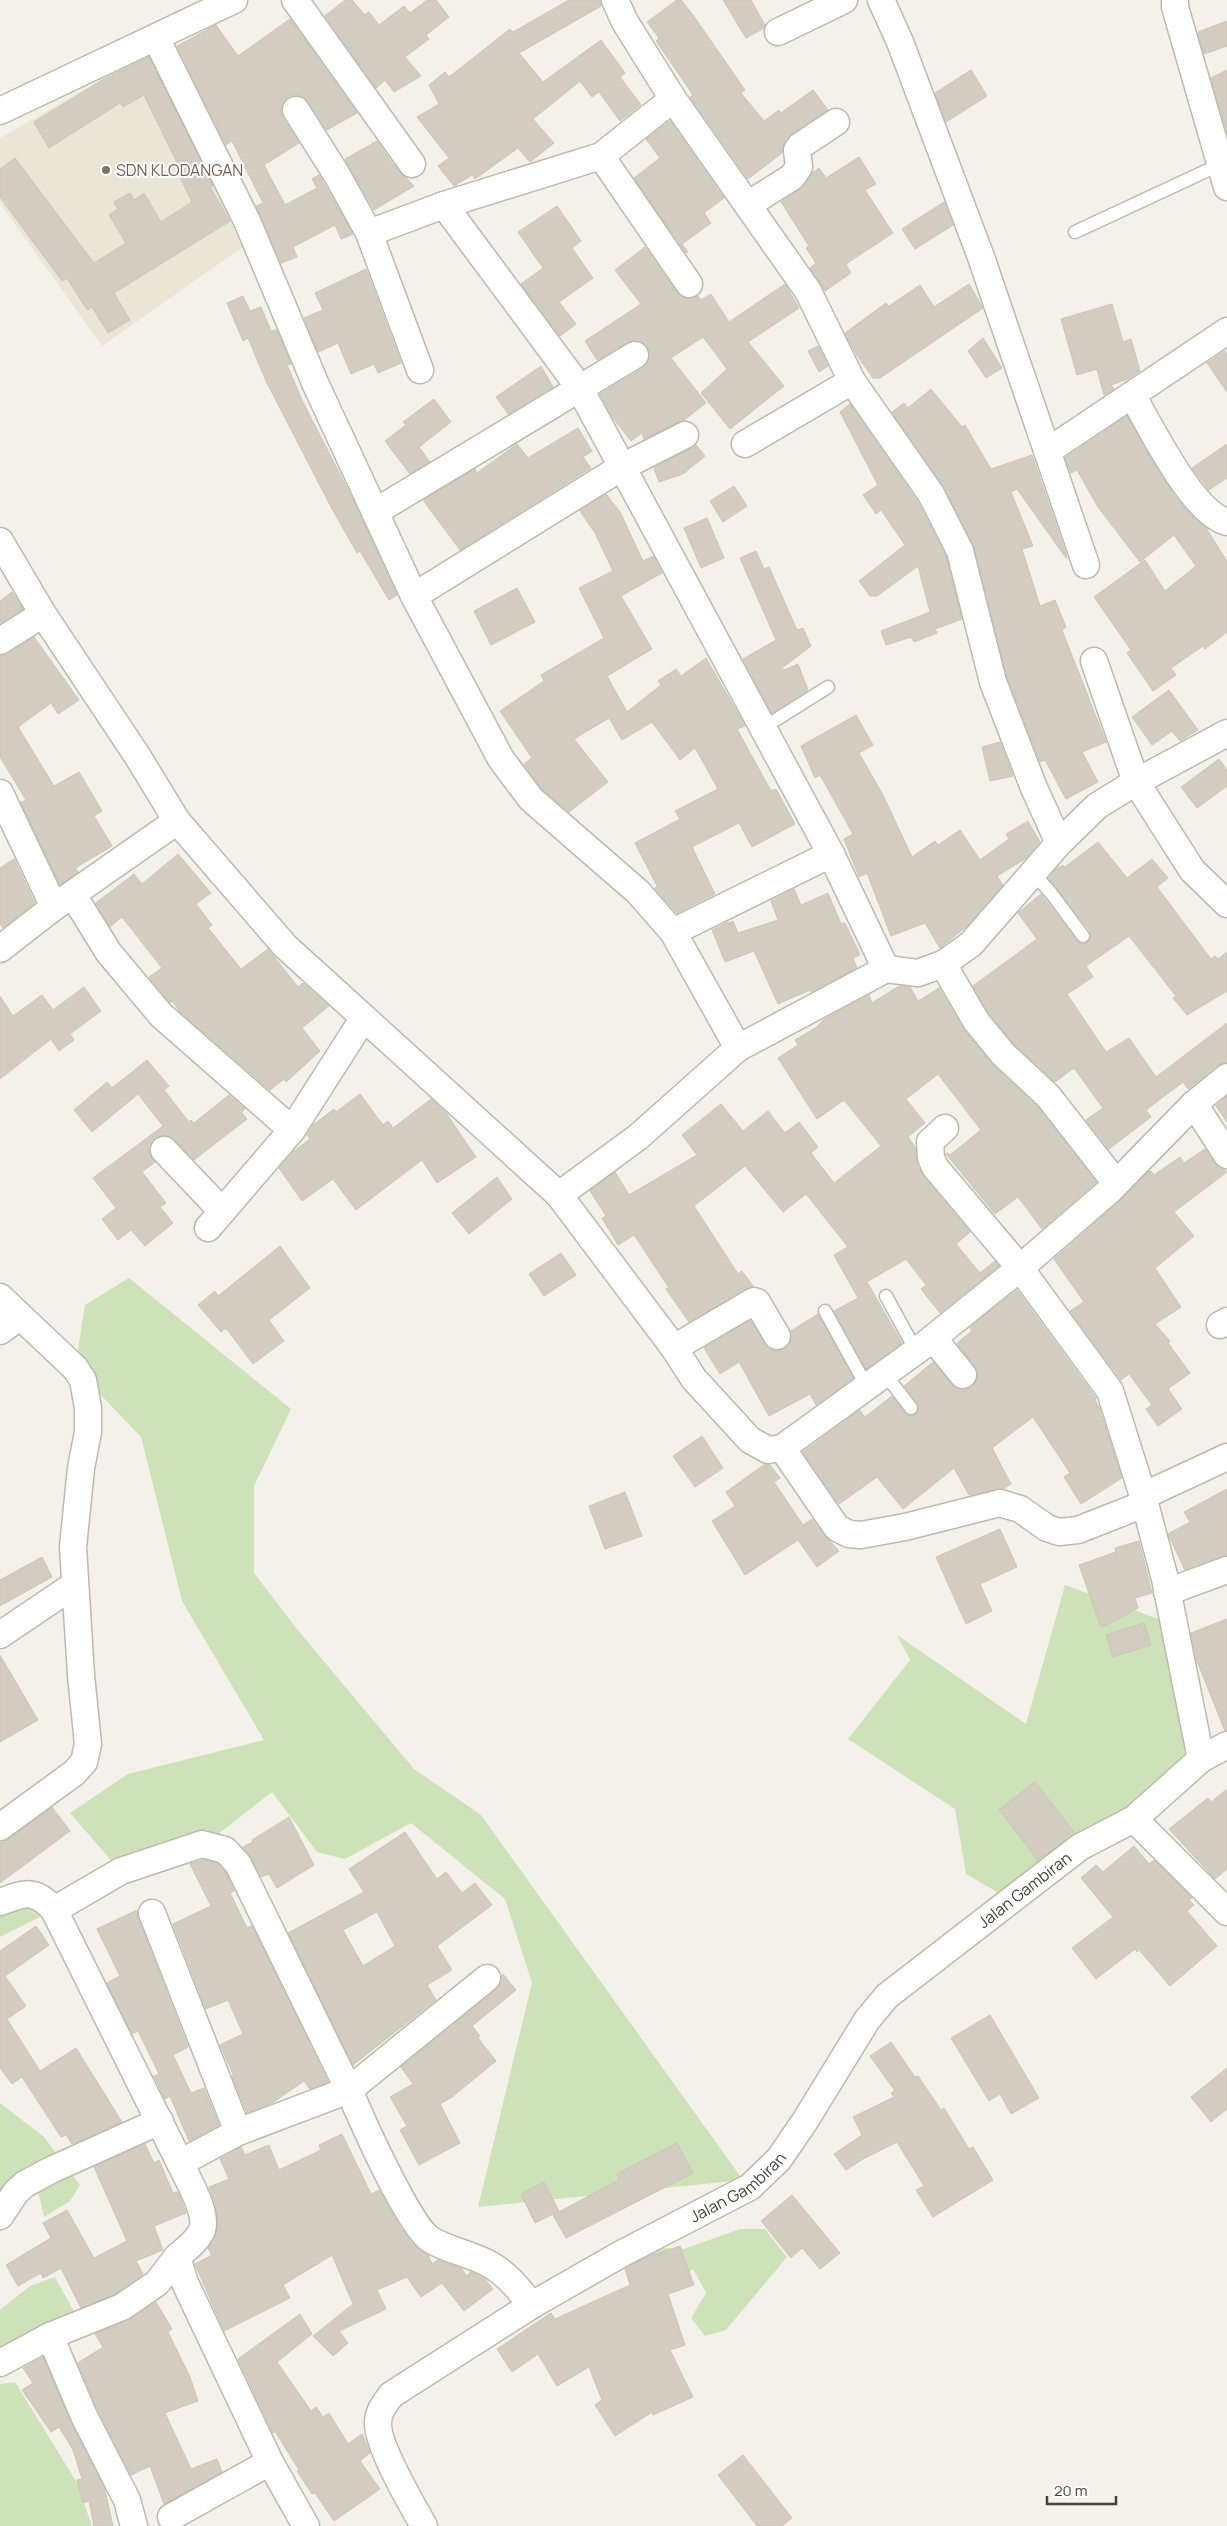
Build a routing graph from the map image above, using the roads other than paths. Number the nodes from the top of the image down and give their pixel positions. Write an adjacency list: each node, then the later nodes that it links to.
1 (234, 0): 8 (street)
2 (294, 0): 14 (street)
3 (615, 0): 9 (street)
4 (844, 0): 7 (street)
5 (881, 0): 29 (street)
6 (1175, 0): 15 (street)
7 (778, 32)
8 (156, 38): 11 (street); 31 (street)
9 (673, 99): 13 (street); 16 (street)
10 (296, 110): 19 (street)
11 (0, 111)
12 (836, 122): 16 (street)
13 (601, 156): 17 (street); 20 (street)
14 (412, 164)
15 (1224, 175): 18 (lane)
16 (749, 204): 24 (street)
17 (444, 205): 19 (street); 25 (street)
18 (1075, 232)
19 (369, 233): 23 (street)
20 (689, 284)
21 (1227, 331): 26 (street)
22 (635, 355): 25 (street)
23 (420, 370)
24 (852, 381): 28 (street); 45 (street)
25 (579, 387): 30 (street); 31 (street)
26 (1132, 395): 29 (street); 32 (street)
27 (685, 435): 30 (street)
28 (745, 444)
29 (1048, 451): 34 (street)
30 (622, 467): 35 (street); 40 (street)
31 (375, 512): 35 (street)
32 (1227, 522)
33 (0, 541): 36 (street)
34 (1086, 564)
35 (414, 596): 50 (street)
36 (43, 614): 37 (street); 44 (street)
37 (0, 641)
38 (1094, 662): 42 (street)
39 (828, 686): 40 (lane)
40 (763, 728): 46 (street)
41 (1227, 734): 42 (street)
42 (1136, 782): 45 (street); 49 (street)
43 (0, 793): 48 (street)
44 (177, 821): 48 (street); 55 (street)
45 (1059, 843): 47 (street)
46 (832, 854): 50 (street); 54 (street)
47 (1033, 874): 51 (lane); 53 (street)
48 (63, 901): 52 (street); 60 (street)
49 (1227, 904)
50 (673, 932): 56 (street)
51 (1083, 936)
52 (0, 949)
53 (943, 964): 54 (street); 63 (street)
54 (886, 968): 56 (street)
55 (363, 1019): 60 (street); 64 (street)
56 (738, 1048): 64 (street)
57 (1227, 1077): 58 (street)
58 (1194, 1104): 62 (street); 63 (street)
59 (945, 1128): 65 (street)
60 (292, 1130): 61 (street)
61 (164, 1150)
62 (1227, 1155)
63 (1116, 1184): 65 (street)
64 (559, 1195): 72 (street)
65 (1020, 1268): 71 (street); 78 (street)
66 (886, 1296): 71 (lane)
67 (0, 1297): 69 (street)
68 (825, 1311): 74 (lane)
69 (9, 1324): 80 (street)
70 (777, 1336): 72 (street)
71 (925, 1344): 73 (street); 74 (street)
72 (674, 1348): 76 (street)
73 (963, 1375)
74 (876, 1381): 75 (lane); 76 (street)
75 (911, 1408)
76 (782, 1448): 78 (street)
77 (1227, 1457): 78 (street)
78 (1144, 1500): 81 (street)
79 (1227, 1570): 81 (street)
80 (74, 1585): 82 (street); 86 (street)
81 (1167, 1592): 84 (street)
82 (0, 1635)
83 (1227, 1745): 84 (street, Jalan Gambiran)
84 (1201, 1759): 85 (street, Jalan Gambiran)
85 (1134, 1819): 89 (street); 98 (street, Jalan Gambiran)
86 (0, 1827)
87 (3, 1895): 88 (street)
88 (54, 1910): 92 (street); 93 (street)
89 (1227, 1912)
90 (152, 1913): 94 (street)
91 (487, 1978): 92 (street)
92 (349, 2090): 94 (street); 98 (street)
93 (160, 2121): 95 (street); 96 (street)
94 (238, 2132): 95 (street)
95 (180, 2163): 97 (street)
96 (0, 2216)
97 (177, 2257): 99 (street); 101 (street)
98 (532, 2305): 105 (street, Jalan Gambiran)
99 (50, 2336): 100 (street); 103 (street)
100 (0, 2363)
101 (270, 2462): 102 (street); 104 (street)
102 (171, 2516)
103 (134, 2526)
104 (306, 2526)
105 (424, 2526)

